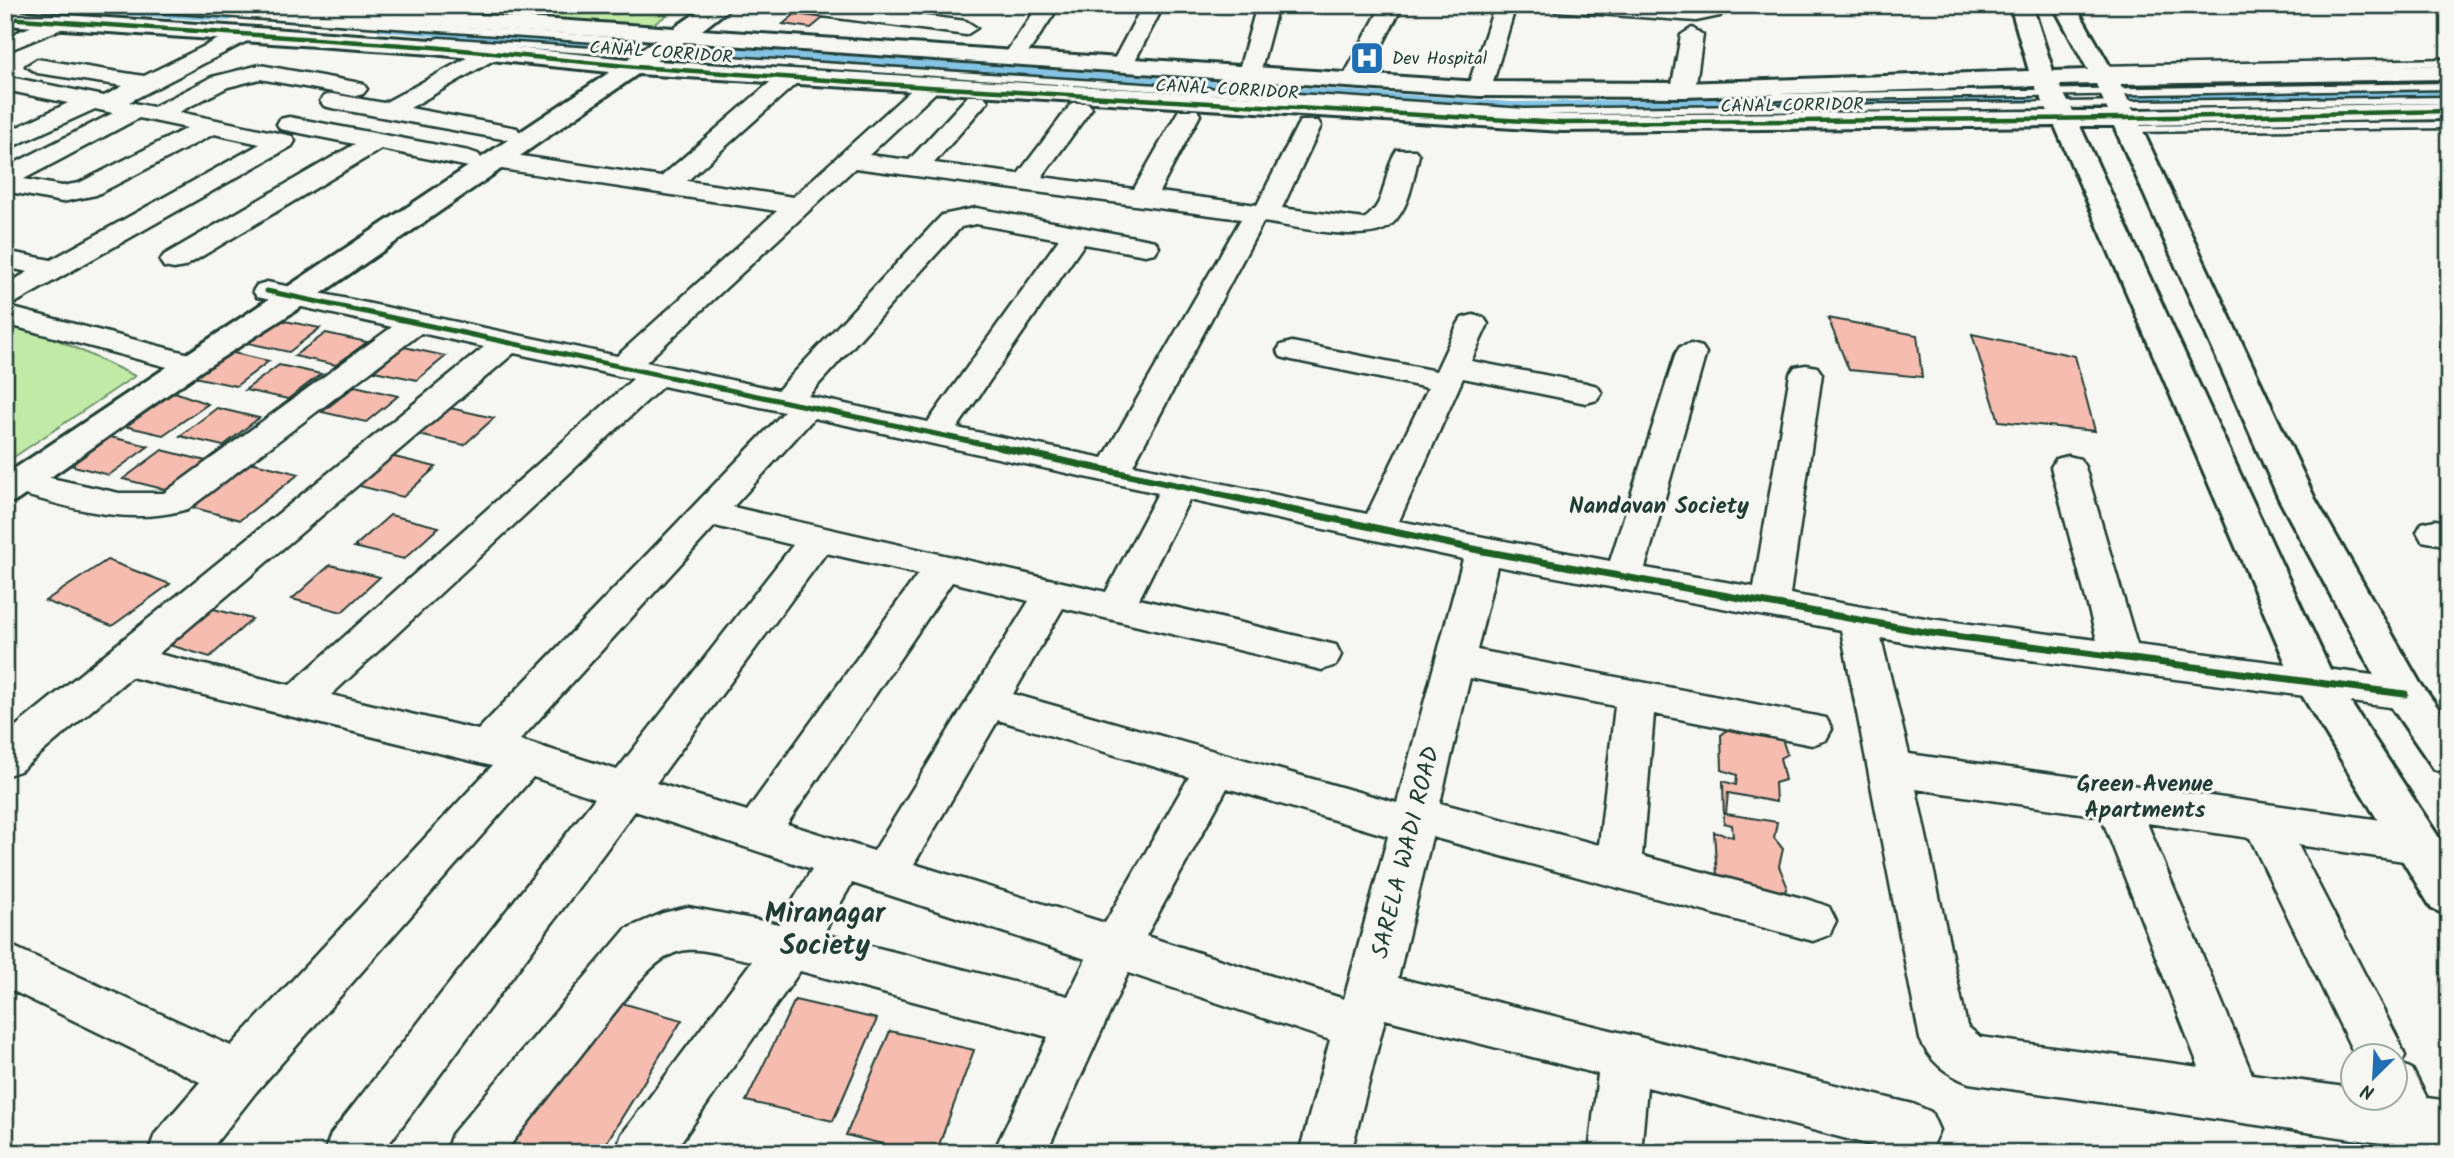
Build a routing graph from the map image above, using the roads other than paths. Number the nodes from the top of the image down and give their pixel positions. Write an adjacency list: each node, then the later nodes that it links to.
1 (22, 5): 18 (street)
2 (108, 5): 24 (lane)
3 (694, 5): 24 (street)
4 (723, 5): 24 (street)
5 (784, 5): 20 (street)
6 (978, 5): 20 (street)
7 (1050, 5): 27 (street)
8 (1154, 5): 30 (street)
9 (1268, 5): 32 (street)
10 (1393, 5): 34 (street)
11 (1506, 5): 40 (street)
12 (1556, 5): 17 (street)
13 (1717, 5): 17 (street)
14 (2021, 5): 43 (street)
15 (2064, 5): 44 (street)
16 (247, 6): 24 (street)
17 (1620, 8)
18 (5, 14): 19 (street, CANAL CORRIDOR); 24 (lane)
19 (58, 22): 21 (street, CANAL CORRIDOR); 23 (street)
20 (966, 29): 26 (street)
21 (243, 34): 25 (street, CANAL CORRIDOR); 36 (street)
22 (1692, 35): 41 (street)
23 (5, 45)
24 (646, 49): 25 (street, CANAL CORRIDOR); 26 (street); 33 (street, CANAL CORRIDOR); 43 (lane); 43 (lane); 59 (street); 63 (street)
25 (489, 53): 51 (street)
26 (955, 53): 27 (street)
27 (1014, 57): 30 (street)
28 (5, 61): 36 (street)
29 (2449, 62): 44 (lane)
30 (1122, 65): 32 (street)
31 (2449, 72): 44 (street)
32 (1249, 73): 34 (street)
33 (791, 76): 38 (street, CANAL CORRIDOR); 67 (street)
34 (1353, 81): 40 (street)
35 (5, 83): 42 (street)
36 (147, 83): 47 (street)
37 (2449, 86): 44 (lane)
38 (928, 87): 43 (street, CANAL CORRIDOR); 64 (street)
39 (355, 89): 53 (street)
40 (1479, 89): 41 (street)
41 (1683, 90): 43 (street)
42 (45, 91): 47 (street); 49 (street)
43 (2053, 98): 44 (street, CANAL CORRIDOR); 44 (street); 109 (street)
44 (2113, 98): 45 (lane); 52 (street, CANAL CORRIDOR); 56 (lane); 110 (street)
45 (2449, 100)
46 (976, 101): 65 (street)
47 (99, 102): 53 (street); 61 (street)
48 (332, 102): 51 (street)
49 (5, 107)
50 (1080, 108): 66 (street)
51 (388, 111): 59 (street)
52 (2449, 111)
53 (147, 112): 57 (street); 57 (street)
54 (1188, 115): 68 (street)
55 (289, 124): 60 (street)
56 (2449, 125)
57 (210, 126): 75 (street)
58 (1309, 126): 70 (street)
59 (508, 133): 63 (street)
60 (378, 141): 63 (street); 74 (street)
61 (5, 143)
62 (1406, 156): 70 (street)
63 (482, 159): 67 (street); 76 (street)
64 (851, 160): 65 (street); 69 (street)
65 (916, 168): 66 (street)
66 (1026, 182): 68 (street)
67 (667, 186): 69 (street)
68 (1143, 197): 70 (street)
69 (798, 206): 85 (street)
70 (1258, 219): 92 (street)
71 (1077, 234): 72 (street); 89 (street); 90 (street)
72 (1145, 247)
73 (5, 259): 75 (street)
74 (174, 261)
75 (54, 269): 77 (street)
76 (282, 293): 79 (street); 84 (street)
77 (5, 297)
78 (5, 315): 84 (street)
79 (416, 323): 81 (street); 93 (street)
80 (1473, 324): 87 (street)
81 (506, 344): 85 (street); 107 (street)
82 (1292, 351): 87 (street)
83 (1691, 353): 100 (street)
84 (177, 361): 93 (street)
85 (638, 372): 89 (street); 112 (street)
86 (1806, 374): 102 (street)
87 (1449, 375): 88 (street); 96 (street)
88 (1586, 393)
89 (797, 403): 90 (street); 95 (street)
90 (937, 433): 92 (street)
91 (2067, 467): 106 (street)
92 (1113, 470): 94 (street)
93 (10, 479)
94 (1179, 486): 96 (street); 103 (street)
95 (708, 513): 97 (street); 115 (street)
96 (1378, 529): 98 (street)
97 (819, 537): 99 (street); 120 (street)
98 (1483, 551): 100 (street); 108 (street, SARELA WADI ROAD)
99 (943, 568): 101 (street); 124 (street)
100 (1624, 576): 102 (street)
101 (1053, 593): 103 (street); 113 (street)
102 (1770, 603): 104 (street)
103 (1116, 607): 105 (street)
104 (1858, 620): 106 (street); 118 (street)
105 (1322, 655)
106 (2121, 657): 109 (street)
107 (122, 660): 112 (street); 117 (street)
108 (1454, 660): 111 (street); 122 (street, SARELA WADI ROAD)
109 (2315, 682): 110 (street); 125 (street)
110 (2405, 694): 116 (street)
111 (1636, 695): 114 (street); 127 (street)
112 (298, 702): 115 (street)
113 (988, 702): 119 (street); 126 (street)
114 (1812, 729)
115 (506, 752): 120 (street); 137 (street)
116 (2449, 757)
117 (5, 758)
118 (1891, 768): 121 (street); 138 (street)
119 (1216, 769): 122 (street); 131 (street)
120 (626, 790): 124 (street); 143 (street)
121 (2117, 802): 123 (street); 138 (street)
122 (1412, 819): 127 (street); 133 (street, SARELA WADI ROAD)
123 (2264, 821): 125 (street); 135 (street)
124 (757, 832): 126 (street)
125 (2417, 844): 128 (street)
126 (863, 867): 130 (street); 131 (street)
127 (1619, 869): 129 (street)
128 (2449, 894)
129 (1813, 921)
130 (790, 947): 134 (street); 144 (street); 145 (street)
131 (1116, 947): 133 (street); 134 (street)
132 (5, 964): 137 (street)
133 (1364, 1009): 136 (street); 141 (street, SARELA WADI ROAD)
134 (1080, 1022): 146 (street)
135 (2373, 1042)
136 (1625, 1059): 140 (street); 147 (street)
137 (239, 1075): 142 (street)
138 (2236, 1097): 139 (street)
139 (2419, 1112)
140 (1913, 1130)
141 (1334, 1151)
142 (174, 1153)
143 (350, 1153)
144 (471, 1153)
145 (641, 1153)
146 (1019, 1153)
147 (1615, 1153)

